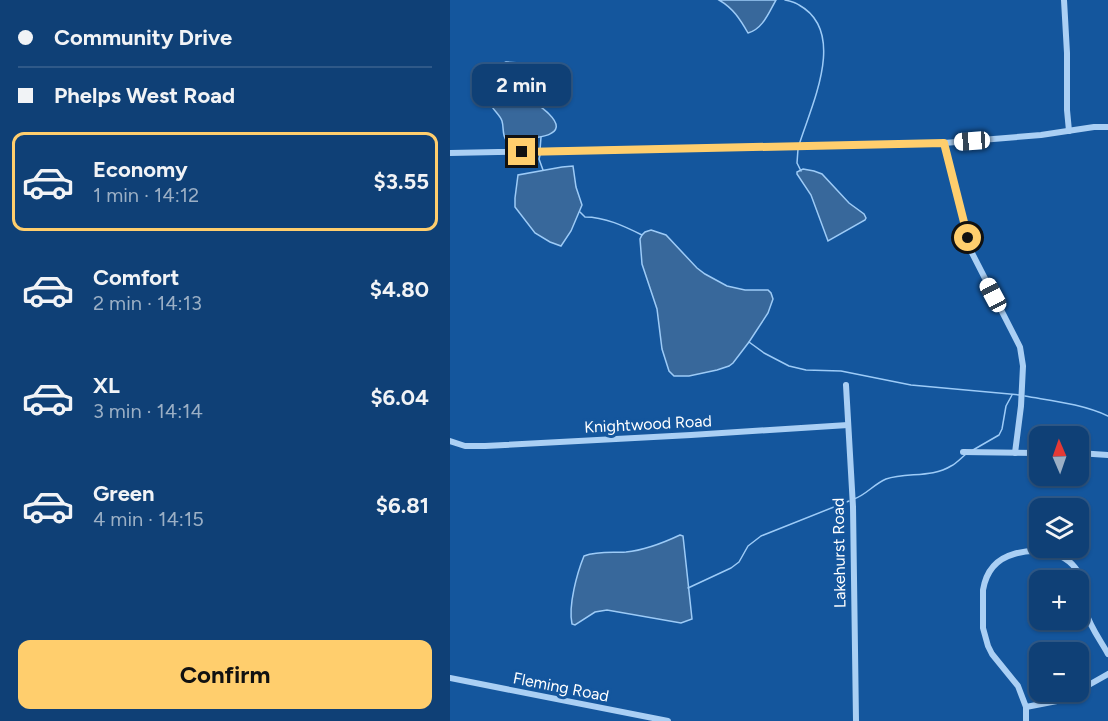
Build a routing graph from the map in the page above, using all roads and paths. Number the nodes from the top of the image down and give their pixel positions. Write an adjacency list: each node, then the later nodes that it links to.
1 (1064, 0): 3 (street)
2 (1108, 127): 3 (street)
3 (1069, 131): 4 (street)
4 (944, 143): 5 (street); 10 (street)
5 (450, 153)
6 (846, 385): 7 (street, Lakehurst Road)
7 (848, 425): 8 (street, Knightwood Road); 22 (street, Lakehurst Road)
8 (450, 441)
9 (963, 452): 10 (street)
10 (1015, 453): 11 (street)
11 (1029, 453)
12 (1089, 453): 13 (street)
13 (1108, 454)
14 (1108, 654): 19 (street)
15 (1108, 674): 17 (street)
16 (450, 678): 20 (street, Fleming Road)
17 (1089, 685)
18 (1052, 702): 19 (street)
19 (1026, 707): 23 (street)
20 (635, 718): 21 (street, Fleming Road)
21 (668, 721)
22 (856, 721)
23 (1026, 721)

